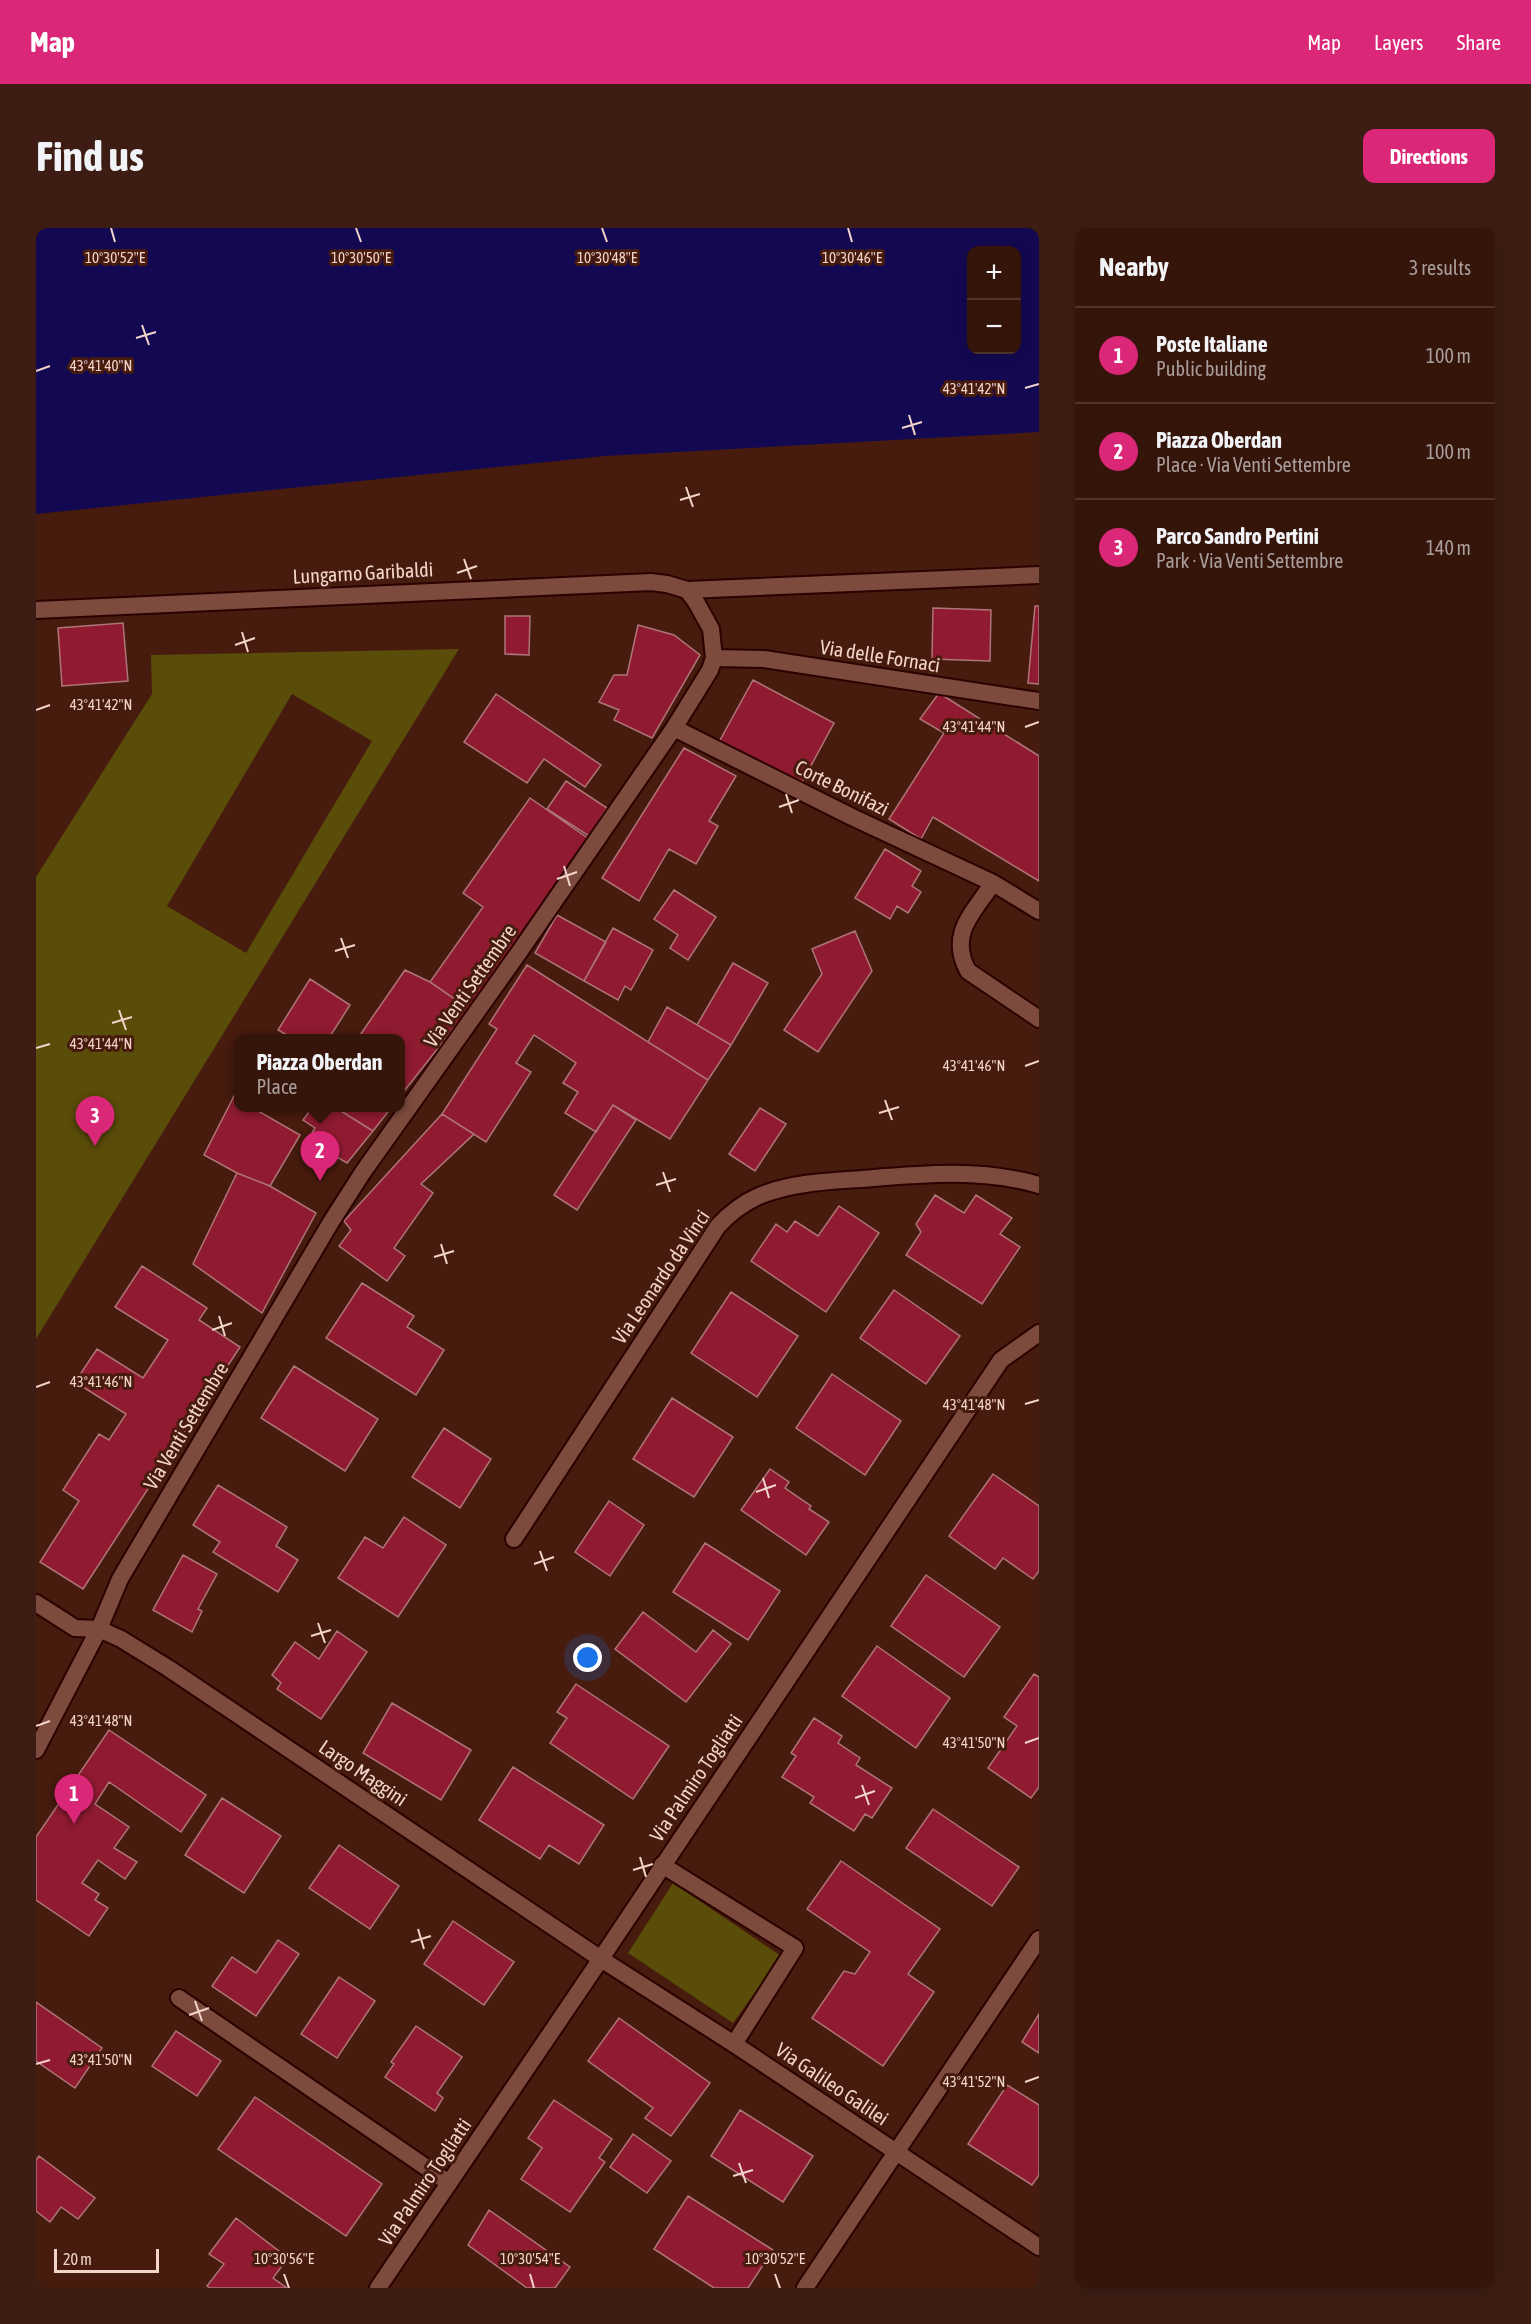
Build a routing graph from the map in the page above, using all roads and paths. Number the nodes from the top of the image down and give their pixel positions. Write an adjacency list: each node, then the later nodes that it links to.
1 (1039, 575): 2 (street, Lungarno Garibaldi)
2 (687, 590): 3 (street, Lungarno Garibaldi); 4 (street)
3 (36, 610)
4 (714, 658): 5 (street, Via delle Fornaci); 6 (street, Via Venti Settembre)
5 (1039, 701)
6 (674, 728): 7 (street, Corte Bonifazi); 14 (street, Via Venti Settembre)
7 (993, 883): 8 (street, Corte Bonifazi); 9 (street)
8 (1039, 910)
9 (1039, 1019)
10 (1039, 1185): 12 (street, Via Leonardo da Vinci)
11 (1039, 1333): 16 (street, Via Palmiro Togliatti)
12 (514, 1539)
13 (36, 1603): 14 (street, Largo Maggini)
14 (99, 1629): 15 (street, Via Venti Settembre); 18 (street, Largo Maggini)
15 (36, 1750)
16 (662, 1865): 18 (street, Via Palmiro Togliatti); 20 (street)
17 (1039, 1939): 21 (street)
18 (601, 1959): 20 (street, Via Galileo Galilei); 22 (street, Via Palmiro Togliatti)
19 (179, 1998): 22 (street)
20 (734, 2044): 21 (street, Via Galileo Galilei)
21 (896, 2152): 23 (street, Via Galileo Galilei); 25 (street)
22 (449, 2184): 24 (street, Via Palmiro Togliatti)
23 (1039, 2247)
24 (378, 2288)
25 (805, 2288)

